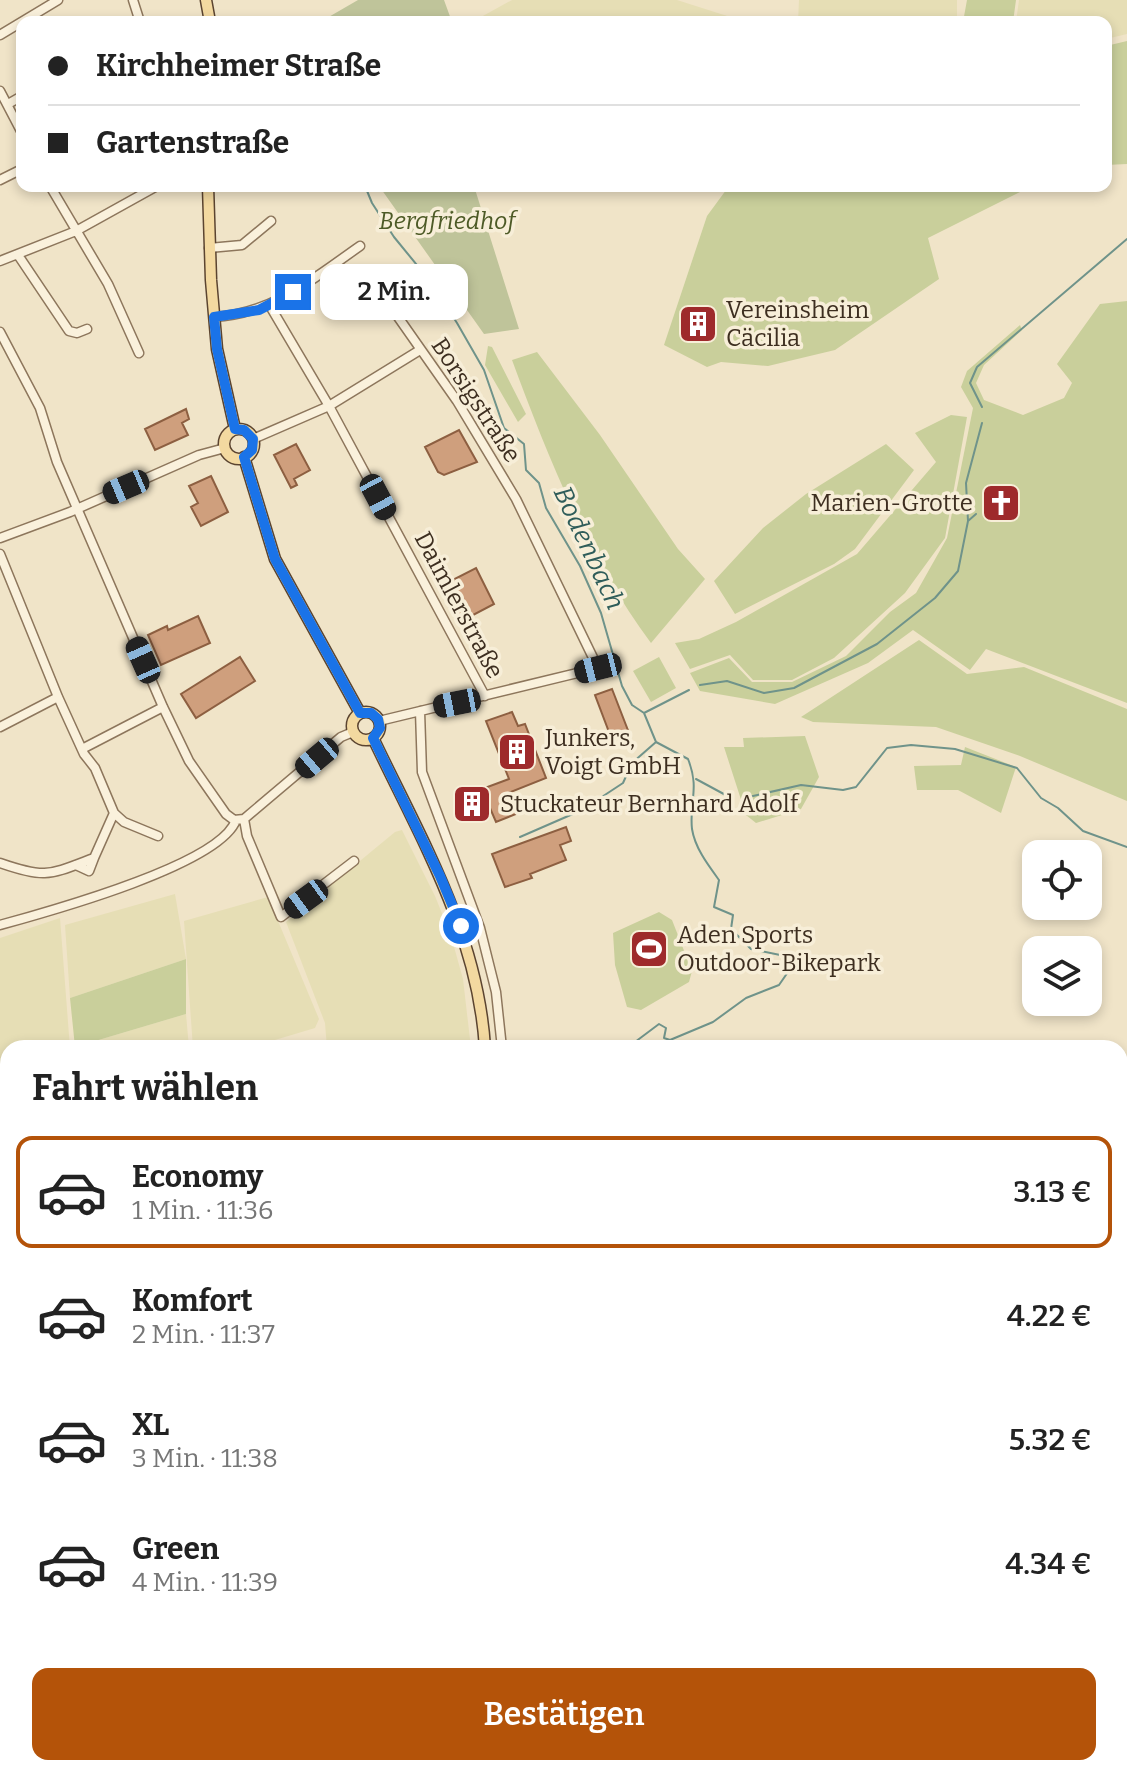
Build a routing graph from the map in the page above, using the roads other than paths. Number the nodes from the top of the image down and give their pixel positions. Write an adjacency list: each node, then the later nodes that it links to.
1 (58, 0): 2 (street)
2 (31, 16)
3 (0, 91): 5 (street)
4 (16, 99): 5 (street)
5 (8, 104): 6 (street)
6 (16, 121)
7 (53, 192): 11 (street)
8 (146, 192): 11 (street)
9 (208, 192): 13 (main road)
10 (271, 221): 13 (street)
11 (76, 231): 14 (street); 22 (street)
12 (360, 246): 17 (street)
13 (209, 248): 18 (main road)
14 (18, 255): 15 (street); 19 (street)
15 (0, 261)
16 (377, 287): 21 (street, Borsigstraße)
17 (270, 306): 18 (street); 23 (street, Daimlerstraße)
18 (214, 317): 24 (main road)
19 (87, 329)
20 (0, 332): 28 (street)
21 (420, 350): 23 (street); 31 (street, Borsigstraße)
22 (139, 353)
23 (329, 406): 25 (street); 31 (street, Daimlerstraße)
24 (235, 429): 25 (main road); 26 (main road)
25 (253, 439): 27 (main road)
26 (225, 448): 27 (main road); 28 (street)
27 (244, 457): 35 (main road)
28 (77, 509): 29 (street); 33 (street)
29 (0, 538)
30 (0, 554): 32 (street)
31 (485, 696): 34 (street)
32 (58, 697): 37 (street); 40 (street)
33 (163, 707): 40 (street); 42 (street)
34 (420, 711): 36 (street); 48 (street)
35 (360, 713): 36 (main road); 38 (main road)
36 (379, 721): 39 (main road)
37 (0, 727)
38 (353, 732): 39 (main road); 42 (street)
39 (373, 738): 47 (main road)
40 (82, 749): 41 (street)
41 (114, 813): 43 (street); 45 (street)
42 (240, 820): 44 (street); 46 (street)
43 (158, 836)
44 (354, 861)
45 (0, 863)
46 (0, 925)
47 (484, 1040)
48 (501, 1040)

